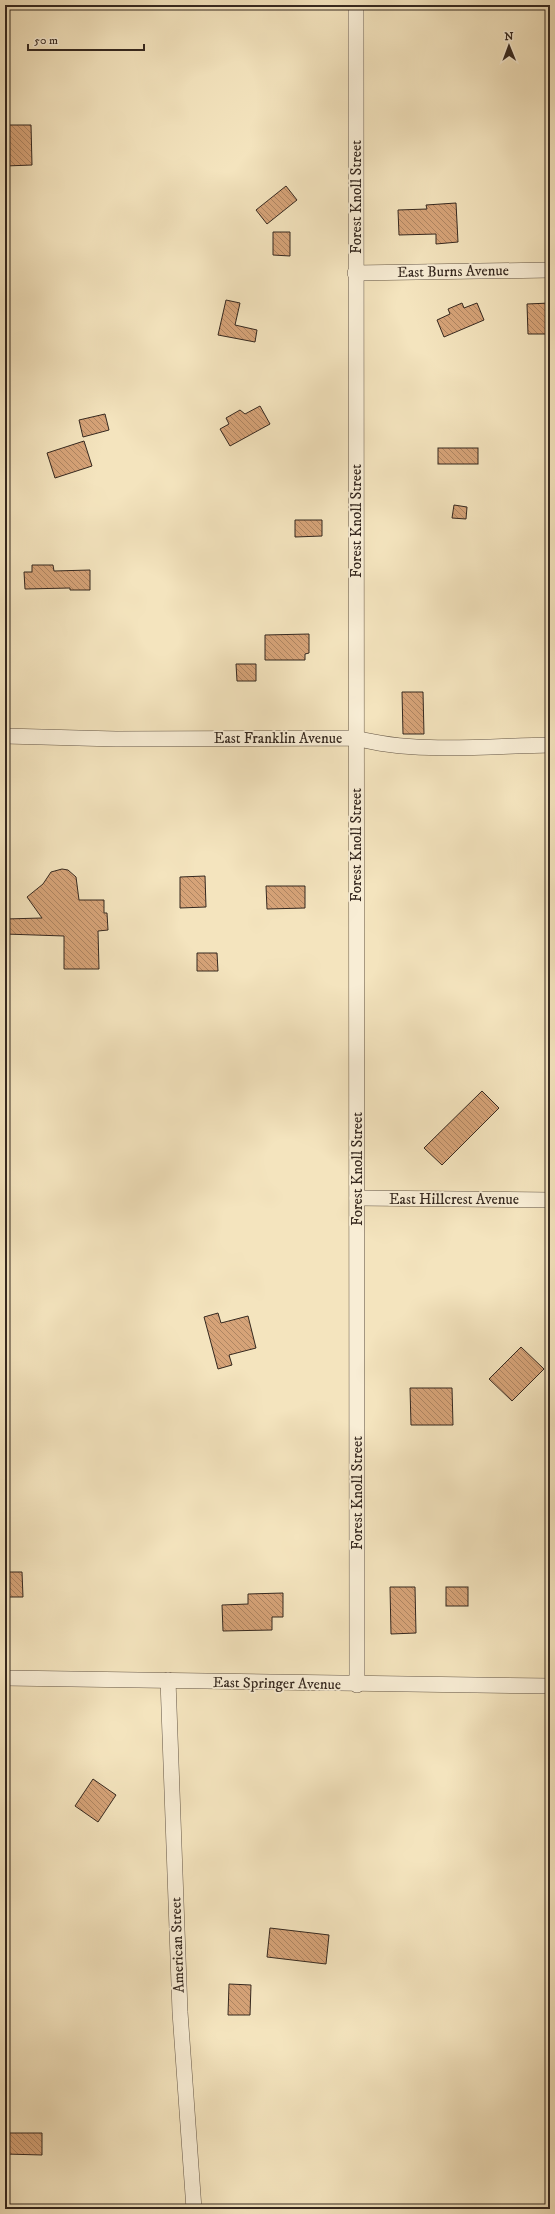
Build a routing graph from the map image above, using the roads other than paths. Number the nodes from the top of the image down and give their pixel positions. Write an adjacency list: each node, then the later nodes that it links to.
1 (356, 5): 3 (street, Forest Knoll Street)
2 (550, 270): 3 (street, East Burns Avenue)
3 (356, 273): 5 (street, Forest Knoll Street)
4 (5, 736): 5 (street, East Franklin Avenue)
5 (356, 738): 6 (street, East Franklin Avenue); 7 (street, Forest Knoll Street)
6 (550, 745)
7 (358, 1198): 8 (street, East Hillcrest Avenue); 11 (street, Forest Knoll Street)
8 (550, 1200)
9 (5, 1678): 10 (street, East Springer Avenue)
10 (168, 1680): 11 (street, East Springer Avenue); 13 (street, American Street)
11 (357, 1685): 12 (street, East Springer Avenue)
12 (550, 1686)
13 (194, 2209)

